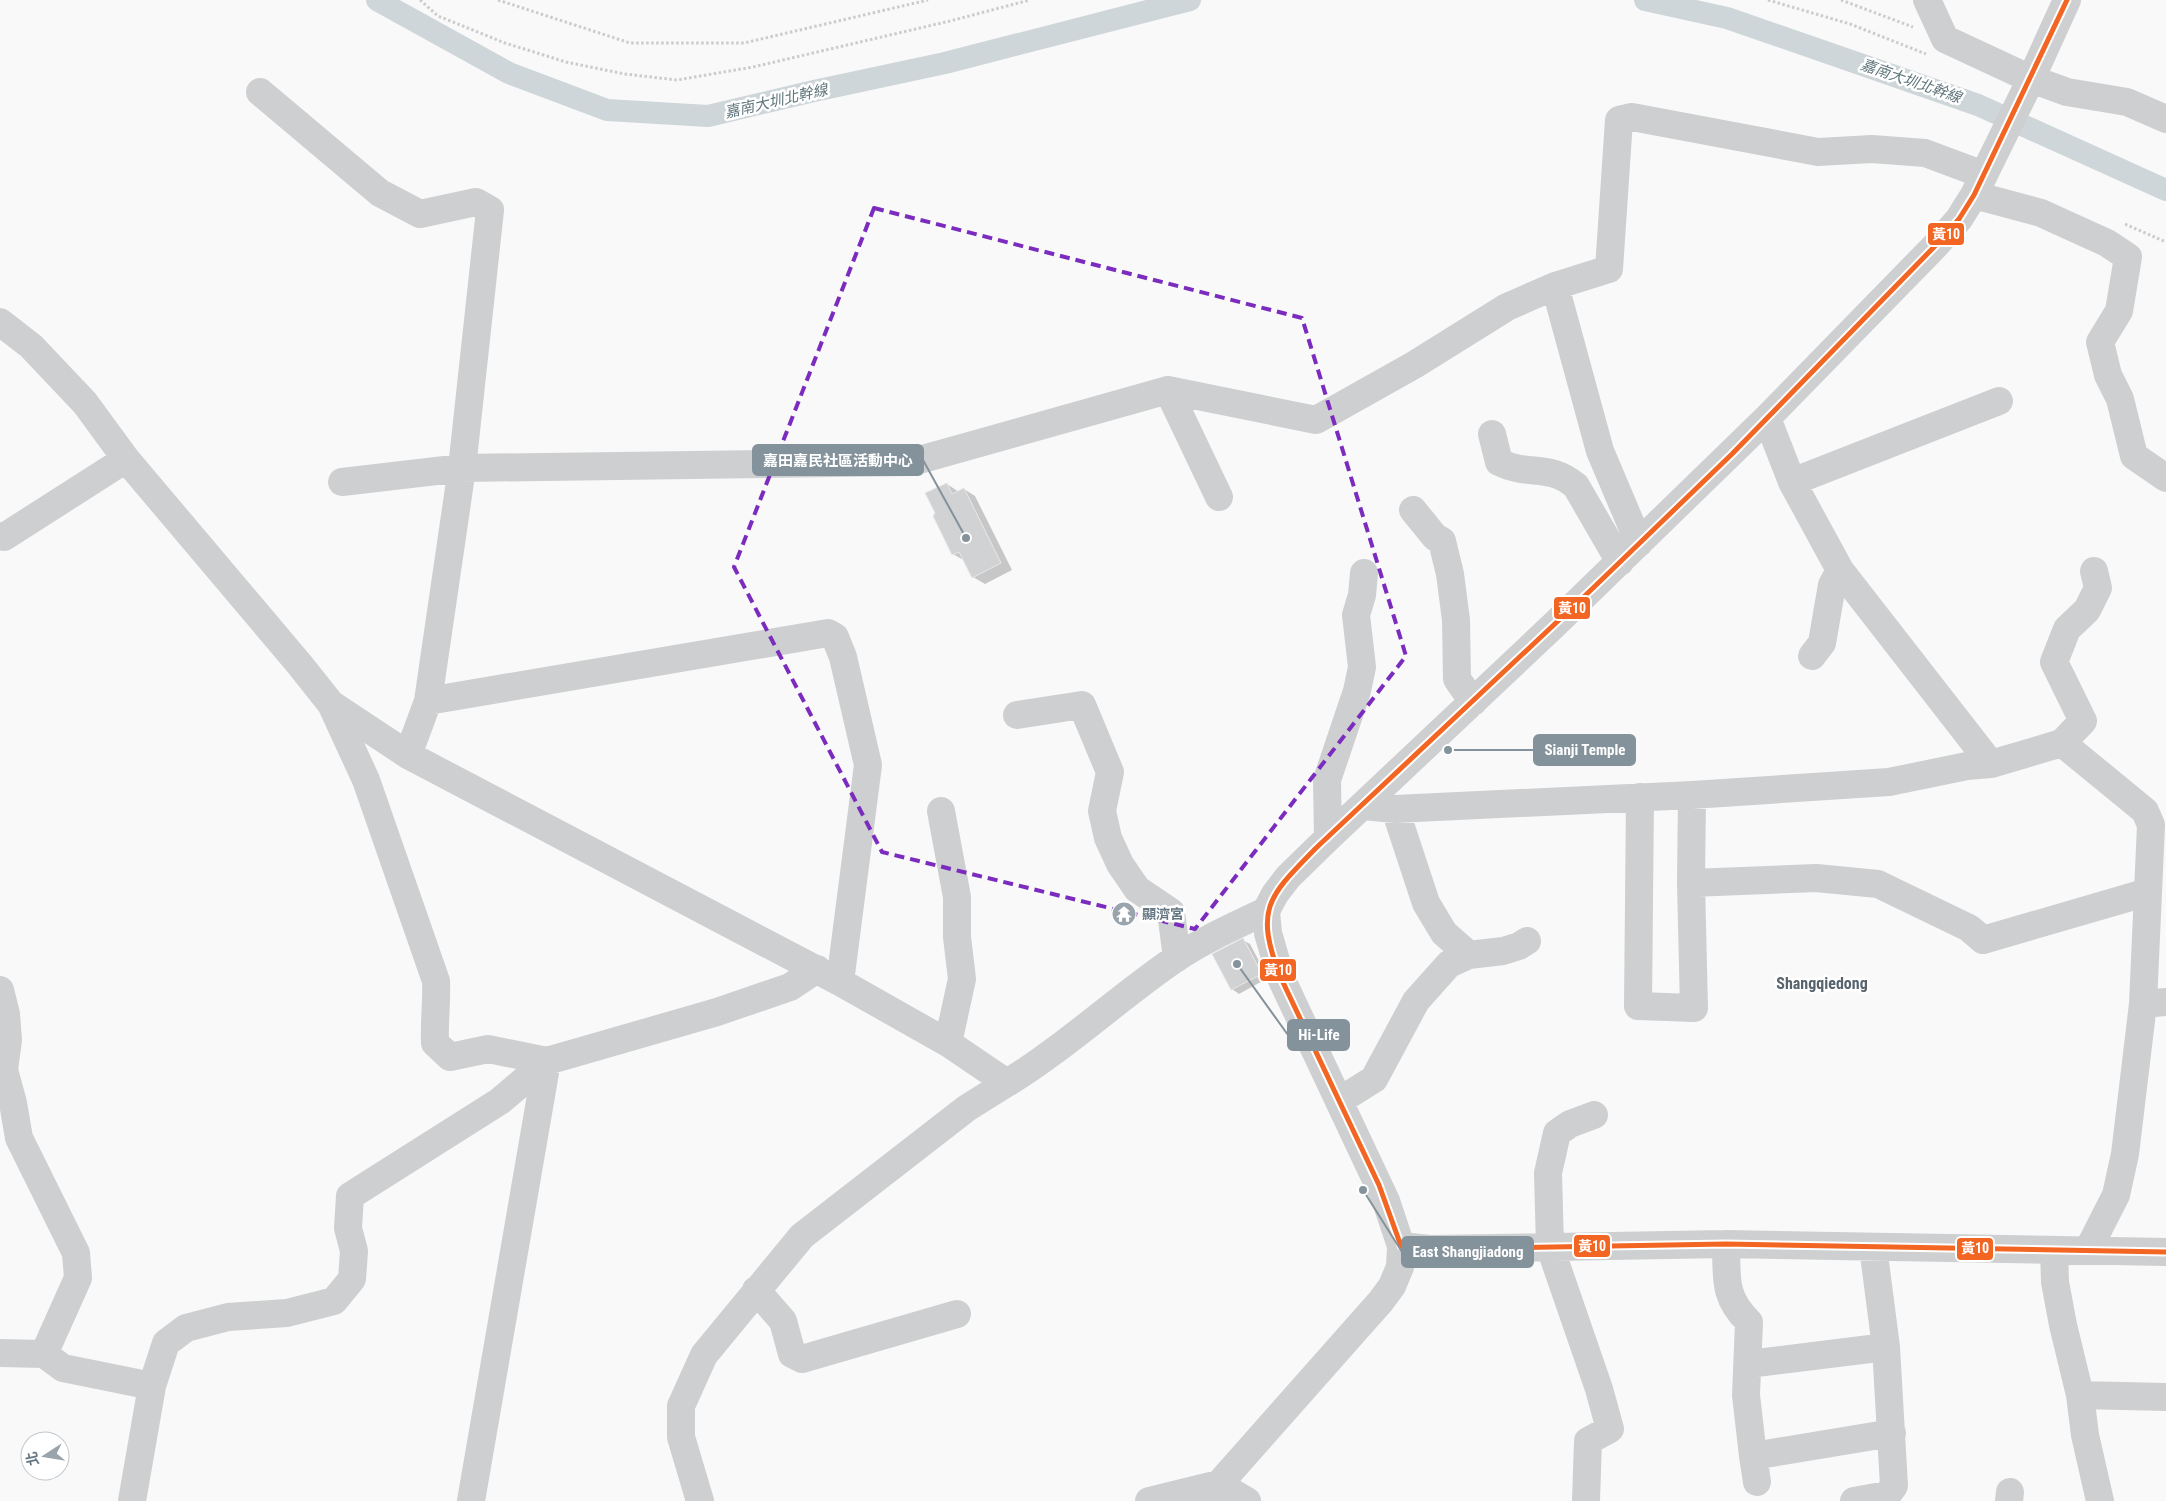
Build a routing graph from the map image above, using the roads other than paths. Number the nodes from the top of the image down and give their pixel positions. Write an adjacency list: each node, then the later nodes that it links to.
1 (1926, 0): 3 (street)
2 (2067, 0): 3 (street)
3 (2028, 86): 5 (street); 6 (street)
4 (260, 92): 14 (street)
5 (2166, 119)
6 (1983, 178): 7 (street); 11 (street); 15 (street)
7 (1555, 286): 9 (street); 21 (street)
8 (0, 322): 13 (street)
9 (1168, 390): 14 (street); 18 (street)
10 (1999, 401): 17 (street)
11 (1768, 418): 17 (street); 21 (street)
12 (1492, 434): 22 (street)
13 (126, 459): 20 (street); 29 (street)
14 (462, 468): 16 (street); 27 (street)
15 (2166, 478)
16 (342, 482)
17 (1792, 482): 23 (street)
18 (1219, 497)
19 (1413, 510): 28 (street)
20 (0, 536)
21 (1640, 543): 22 (street)
22 (1620, 562): 28 (street)
23 (1840, 570): 26 (street); 33 (street)
24 (2094, 571): 31 (street)
25 (1364, 573): 39 (street)
26 (1812, 656)
27 (428, 701): 32 (street); 46 (street)
28 (1473, 702): 36 (street)
29 (331, 704): 32 (street); 50 (street)
30 (1017, 715): 45 (street)
31 (2062, 743): 33 (street); 41 (street)
32 (408, 755): 46 (street)
33 (1991, 764): 34 (street)
34 (1692, 794): 35 (street); 40 (street)
35 (1640, 797): 37 (street); 40 (street)
36 (1363, 806): 37 (street); 39 (street)
37 (1395, 809): 44 (street)
38 (941, 811): 49 (street)
39 (1328, 838): 42 (street)
40 (1691, 883): 41 (street)
41 (2148, 892): 48 (street)
42 (1266, 911): 45 (street); 52 (street)
43 (1527, 942): 44 (street)
44 (1470, 955): 52 (street)
45 (1177, 958): 51 (street)
46 (828, 976): 49 (street); 50 (street)
47 (0, 990): 65 (street)
48 (2155, 1003): 59 (street)
49 (948, 1043): 51 (street)
50 (547, 1061): 67 (street); 75 (street)
51 (1007, 1083): 61 (street)
52 (1339, 1101): 55 (street)
53 (1594, 1115): 56 (street)
54 (1726, 1244): 56 (street); 57 (street); 66 (street)
55 (1402, 1246): 56 (street); 73 (street)
56 (1550, 1247): 79 (street)
57 (1873, 1247): 58 (street); 63 (street)
58 (2054, 1250): 59 (street); 68 (street)
59 (2088, 1250): 60 (street)
60 (2166, 1252)
61 (756, 1290): 62 (street); 76 (street)
62 (956, 1314)
63 (1886, 1347): 66 (street); 70 (street)
64 (0, 1353): 65 (street)
65 (44, 1354): 67 (street)
66 (1748, 1364): 71 (street)
67 (152, 1386): 74 (street)
68 (2080, 1395): 69 (street); 81 (street)
69 (2166, 1397)
70 (1892, 1433): 71 (street); 80 (street)
71 (1753, 1456): 72 (street)
72 (1757, 1482)
73 (1211, 1493): 77 (street); 78 (street)
74 (132, 1501)
75 (471, 1501)
76 (700, 1501)
77 (1149, 1501)
78 (1247, 1501)
79 (1586, 1501)
80 (1854, 1501)
81 (2100, 1501)

